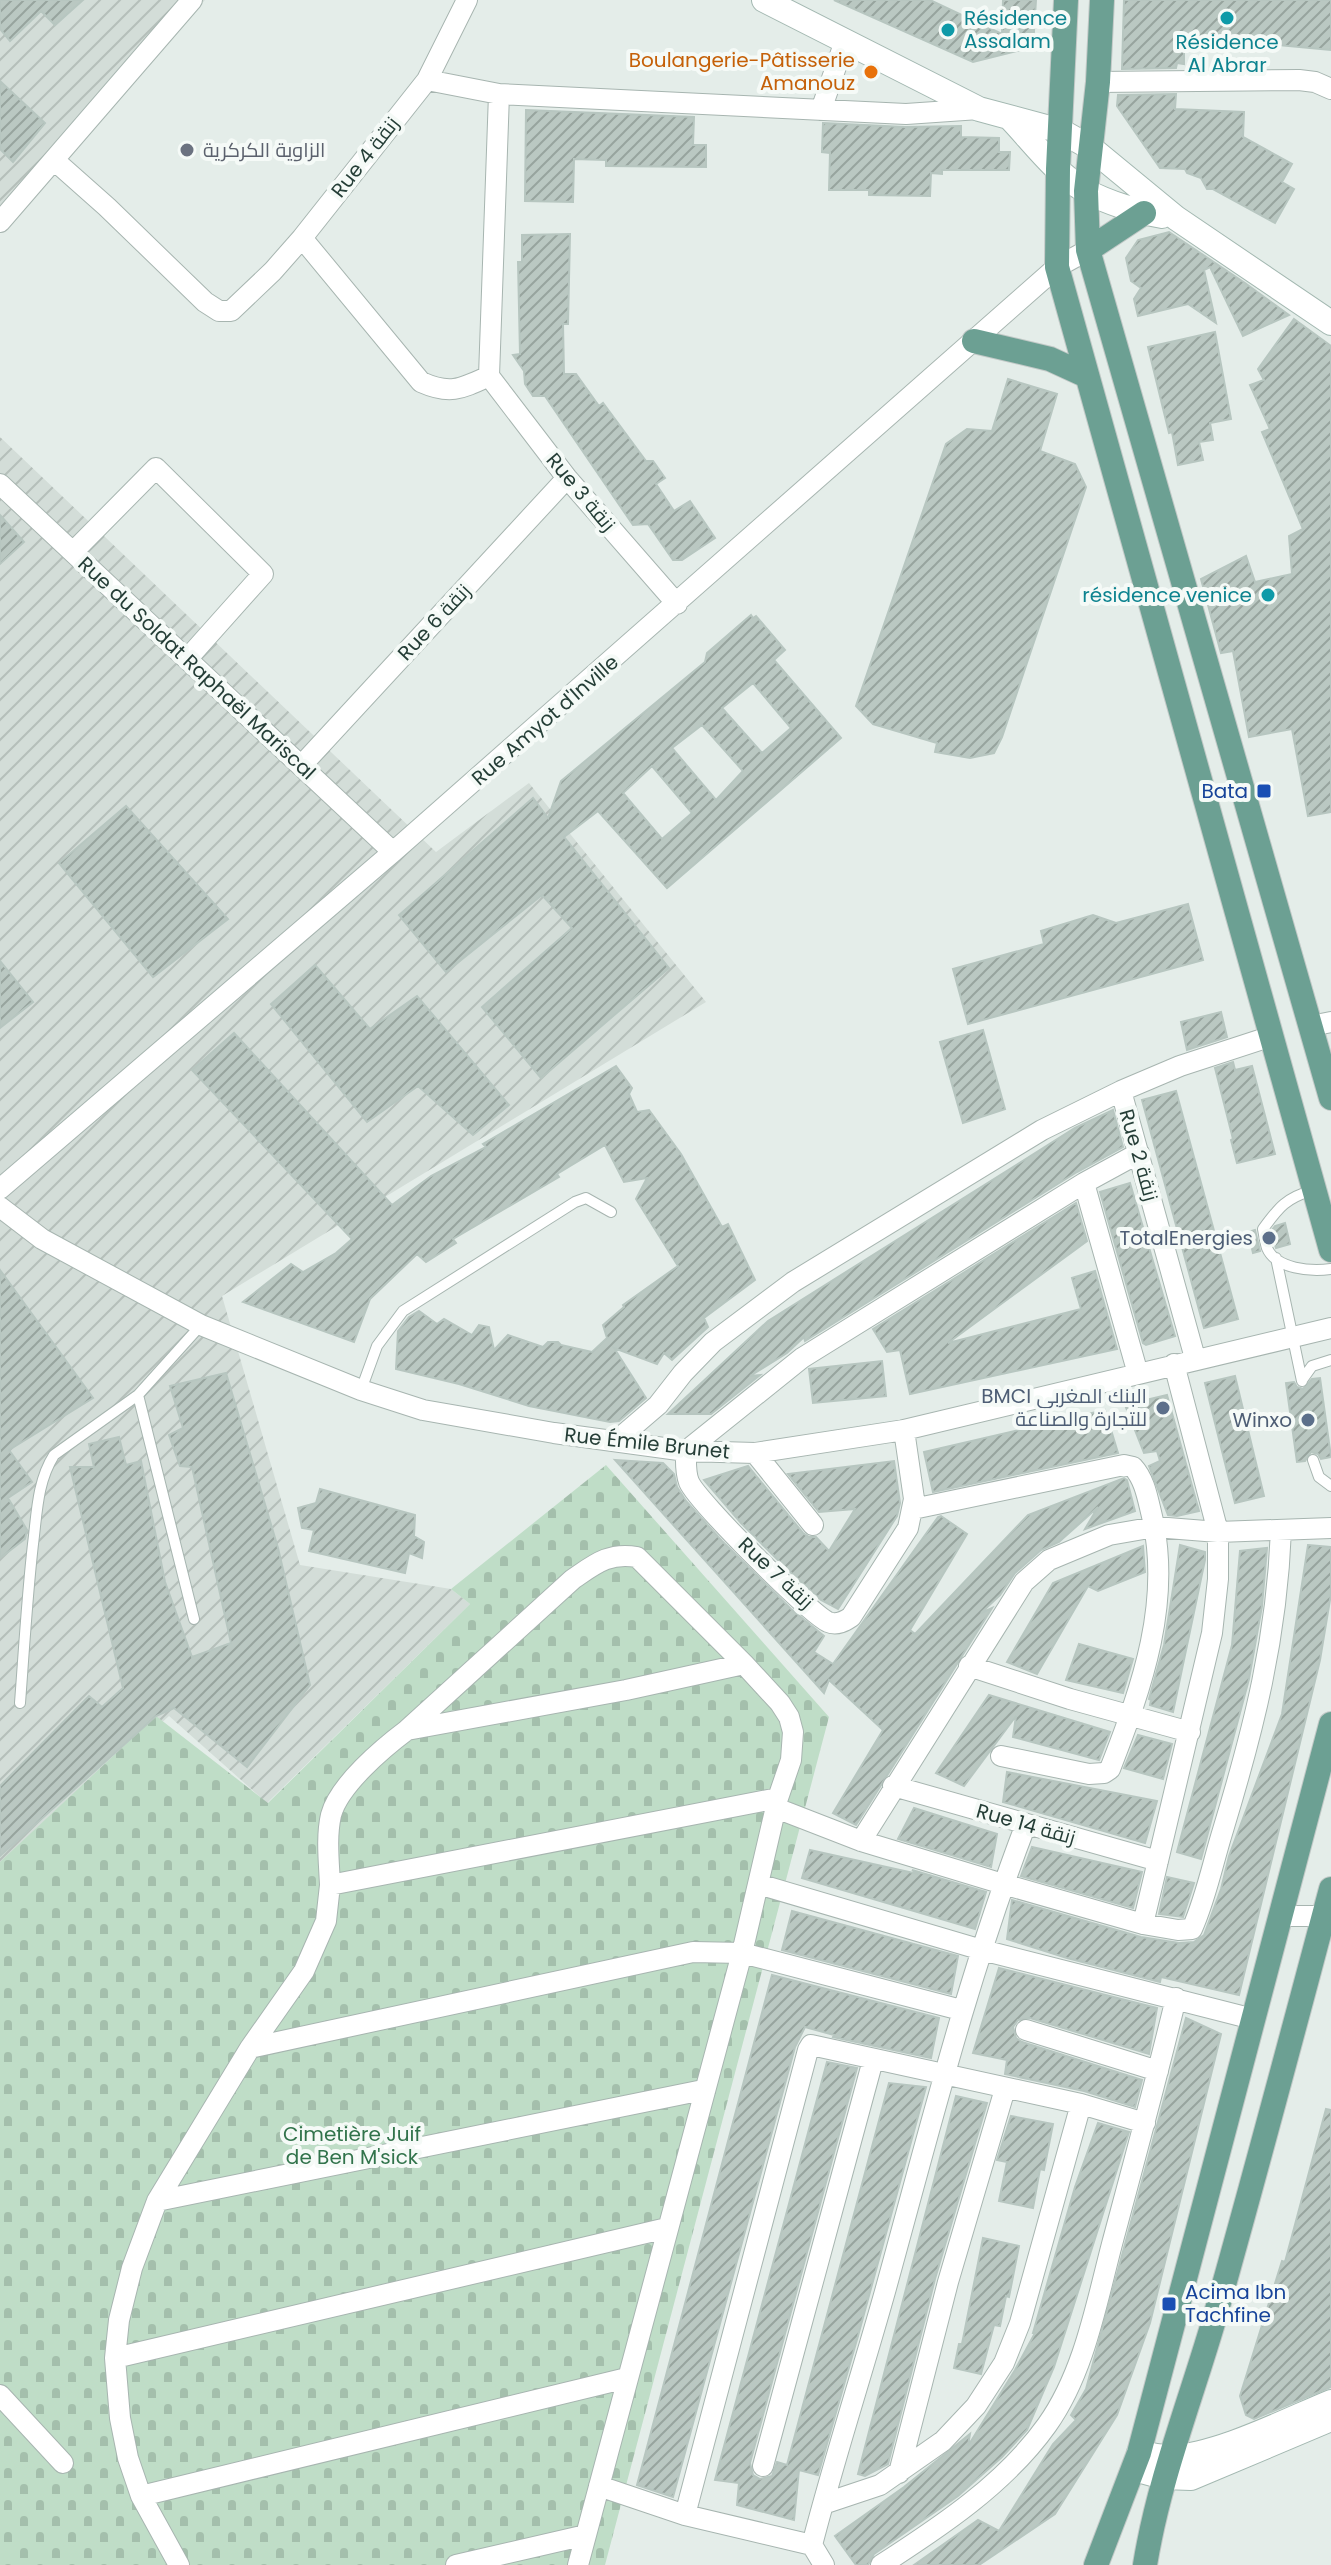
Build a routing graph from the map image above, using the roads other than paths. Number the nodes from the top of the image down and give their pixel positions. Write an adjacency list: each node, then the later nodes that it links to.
1 (192, 0): 16 (street)
2 (467, 0): 7 (street, Rue 4 زنقة)
3 (764, 0): 6 (street)
4 (1066, 0): 14 (main road)
5 (1102, 0): 8 (main road)
6 (845, 41): 11 (street); 12 (street)
7 (427, 80): 10 (street); 22 (street, Rue 4 زنقة)
8 (1098, 82): 9 (street); 15 (main road)
9 (1331, 89)
10 (499, 94): 12 (street); 27 (street)
11 (979, 109): 12 (street); 13 (street)
12 (821, 110)
13 (1010, 118): 14 (street); 17 (street)
14 (1061, 131): 15 (street); 17 (main road)
15 (1091, 148): 18 (main road); 20 (street)
16 (54, 160): 21 (street); 22 (street, Rue 4 زنقة)
17 (1058, 169): 18 (street); 24 (main road)
18 (1086, 191): 19 (street); 23 (main road)
19 (1144, 213): 20 (street); 23 (main road)
20 (1176, 218): 25 (street)
21 (0, 222)
22 (302, 238): 27 (street)
23 (1088, 250): 24 (street, Rue Amyot d'Inville); 36 (main road)
24 (1057, 267): 26 (street, Rue Amyot d'Inville); 28 (main road)
25 (1331, 323)
26 (974, 341): 28 (main road); 32 (street, Rue Amyot d'Inville)
27 (489, 376): 29 (street, Rue 3 زنقة)
28 (1087, 376): 37 (main road)
29 (567, 478): 32 (street, Rue 3 زنقة); 34 (street, Rue 6 زنقة)
30 (0, 484): 31 (street, Rue du Soldat Raphaël Mariscal)
31 (73, 552): 33 (street, Rue du Soldat Raphaël Mariscal); 33 (street)
32 (677, 604): 35 (street, Rue Amyot d'Inville)
33 (188, 658): 34 (street, Rue du Soldat Raphaël Mariscal)
34 (301, 766): 35 (street, Rue du Soldat Raphaël Mariscal)
35 (393, 852): 42 (street, Rue Amyot d'Inville)
36 (1321, 1024): 39 (main road)
37 (1272, 1036): 38 (street); 43 (main road)
38 (1121, 1091): 40 (street, Rue 2 زنقة); 59 (street)
39 (1331, 1098)
40 (1139, 1153): 41 (street); 52 (street, Rue 2 زنقة)
41 (1084, 1183): 55 (street); 60 (street)
42 (0, 1189)
43 (1313, 1190): 46 (main road); 47 (lane)
44 (0, 1207): 49 (street, Rue Émile Brunet)
45 (611, 1212): 56 (lane)
46 (1331, 1250)
47 (1276, 1258): 48 (lane); 51 (lane)
48 (1331, 1269)
49 (201, 1325): 56 (street, Rue Émile Brunet); 57 (lane)
50 (1331, 1328): 51 (street, Rue Émile Brunet)
51 (1293, 1336): 52 (street, Rue Émile Brunet); 53 (lane)
52 (1195, 1358): 54 (street, Rue Émile Brunet)
53 (1331, 1360)
54 (1174, 1364): 55 (street, Rue Émile Brunet); 69 (street)
55 (1138, 1374): 58 (street, Rue Émile Brunet)
56 (361, 1390): 59 (street, Rue Émile Brunet)
57 (138, 1395): 70 (lane); 73 (lane)
58 (904, 1430): 61 (street, Rue Émile Brunet); 64 (street)
59 (616, 1441): 60 (street, Rue Émile Brunet)
60 (686, 1451): 61 (street, Rue Émile Brunet); 64 (street, Rue 7 زنقة)
61 (755, 1453): 65 (street)
62 (1313, 1460): 63 (lane)
63 (1331, 1486)
64 (913, 1509): 66 (street)
65 (813, 1525)
66 (1155, 1527): 69 (street); 72 (street); 74 (street)
67 (1331, 1528): 68 (street)
68 (1281, 1530): 69 (street); 90 (street)
69 (1218, 1532): 77 (street)
70 (194, 1619)
71 (744, 1664): 76 (street); 76 (street); 80 (street)
72 (969, 1666): 74 (street); 79 (street)
73 (20, 1703)
74 (1131, 1715): 77 (street); 78 (street)
75 (1331, 1724): 88 (main road)
76 (407, 1730): 86 (street)
77 (1190, 1732): 83 (street)
78 (1001, 1756)
79 (893, 1786): 81 (street, Rue 14 زنقة); 82 (street)
80 (777, 1803): 82 (street); 84 (street); 86 (street)
81 (1026, 1824): 83 (street, Rue 14 زنقة); 85 (street)
82 (861, 1841): 85 (street)
83 (1158, 1861): 90 (street)
84 (758, 1884): 91 (street); 92 (street)
85 (1003, 1884): 90 (street); 91 (street)
86 (330, 1885): 97 (street)
87 (1331, 1889): 89 (main road)
88 (1282, 1916): 89 (street); 95 (main road)
89 (1327, 1916): 115 (main road)
90 (1143, 1924)
91 (982, 1950): 93 (street); 94 (street)
92 (742, 1953): 94 (street); 97 (street); 102 (street)
93 (1176, 1998): 95 (street); 99 (street)
94 (961, 2010): 100 (street)
95 (1253, 2019): 112 (main road)
96 (1026, 2030): 99 (street)
97 (250, 2048): 105 (street)
98 (873, 2060): 100 (street); 114 (street); 120 (street)
99 (1158, 2071): 104 (street)
100 (942, 2075): 101 (street); 119 (street)
101 (1005, 2089): 103 (street); 116 (street)
102 (703, 2090): 105 (street); 106 (street)
103 (1081, 2104): 104 (street); 116 (street)
104 (1145, 2123): 127 (street)
105 (157, 2201): 107 (street)
106 (667, 2228): 107 (street); 108 (street)
107 (115, 2358): 118 (street)
108 (627, 2378): 117 (street); 118 (street)
109 (0, 2395): 113 (street)
110 (1331, 2402): 115 (street)
111 (1331, 2419): 115 (street)
112 (1136, 2461): 115 (street); 128 (main road)
113 (63, 2463)
114 (763, 2466)
115 (1166, 2468): 129 (main road)
116 (899, 2473): 119 (street)
117 (599, 2486): 120 (street); 121 (street)
118 (141, 2496): 123 (street)
119 (823, 2504): 122 (street)
120 (685, 2515): 122 (street)
121 (586, 2535): 124 (street); 125 (street)
122 (812, 2545): 126 (street)
123 (179, 2565)
124 (456, 2565)
125 (578, 2565)
126 (824, 2565)
127 (881, 2565)
128 (1096, 2565)
129 (1145, 2565)

